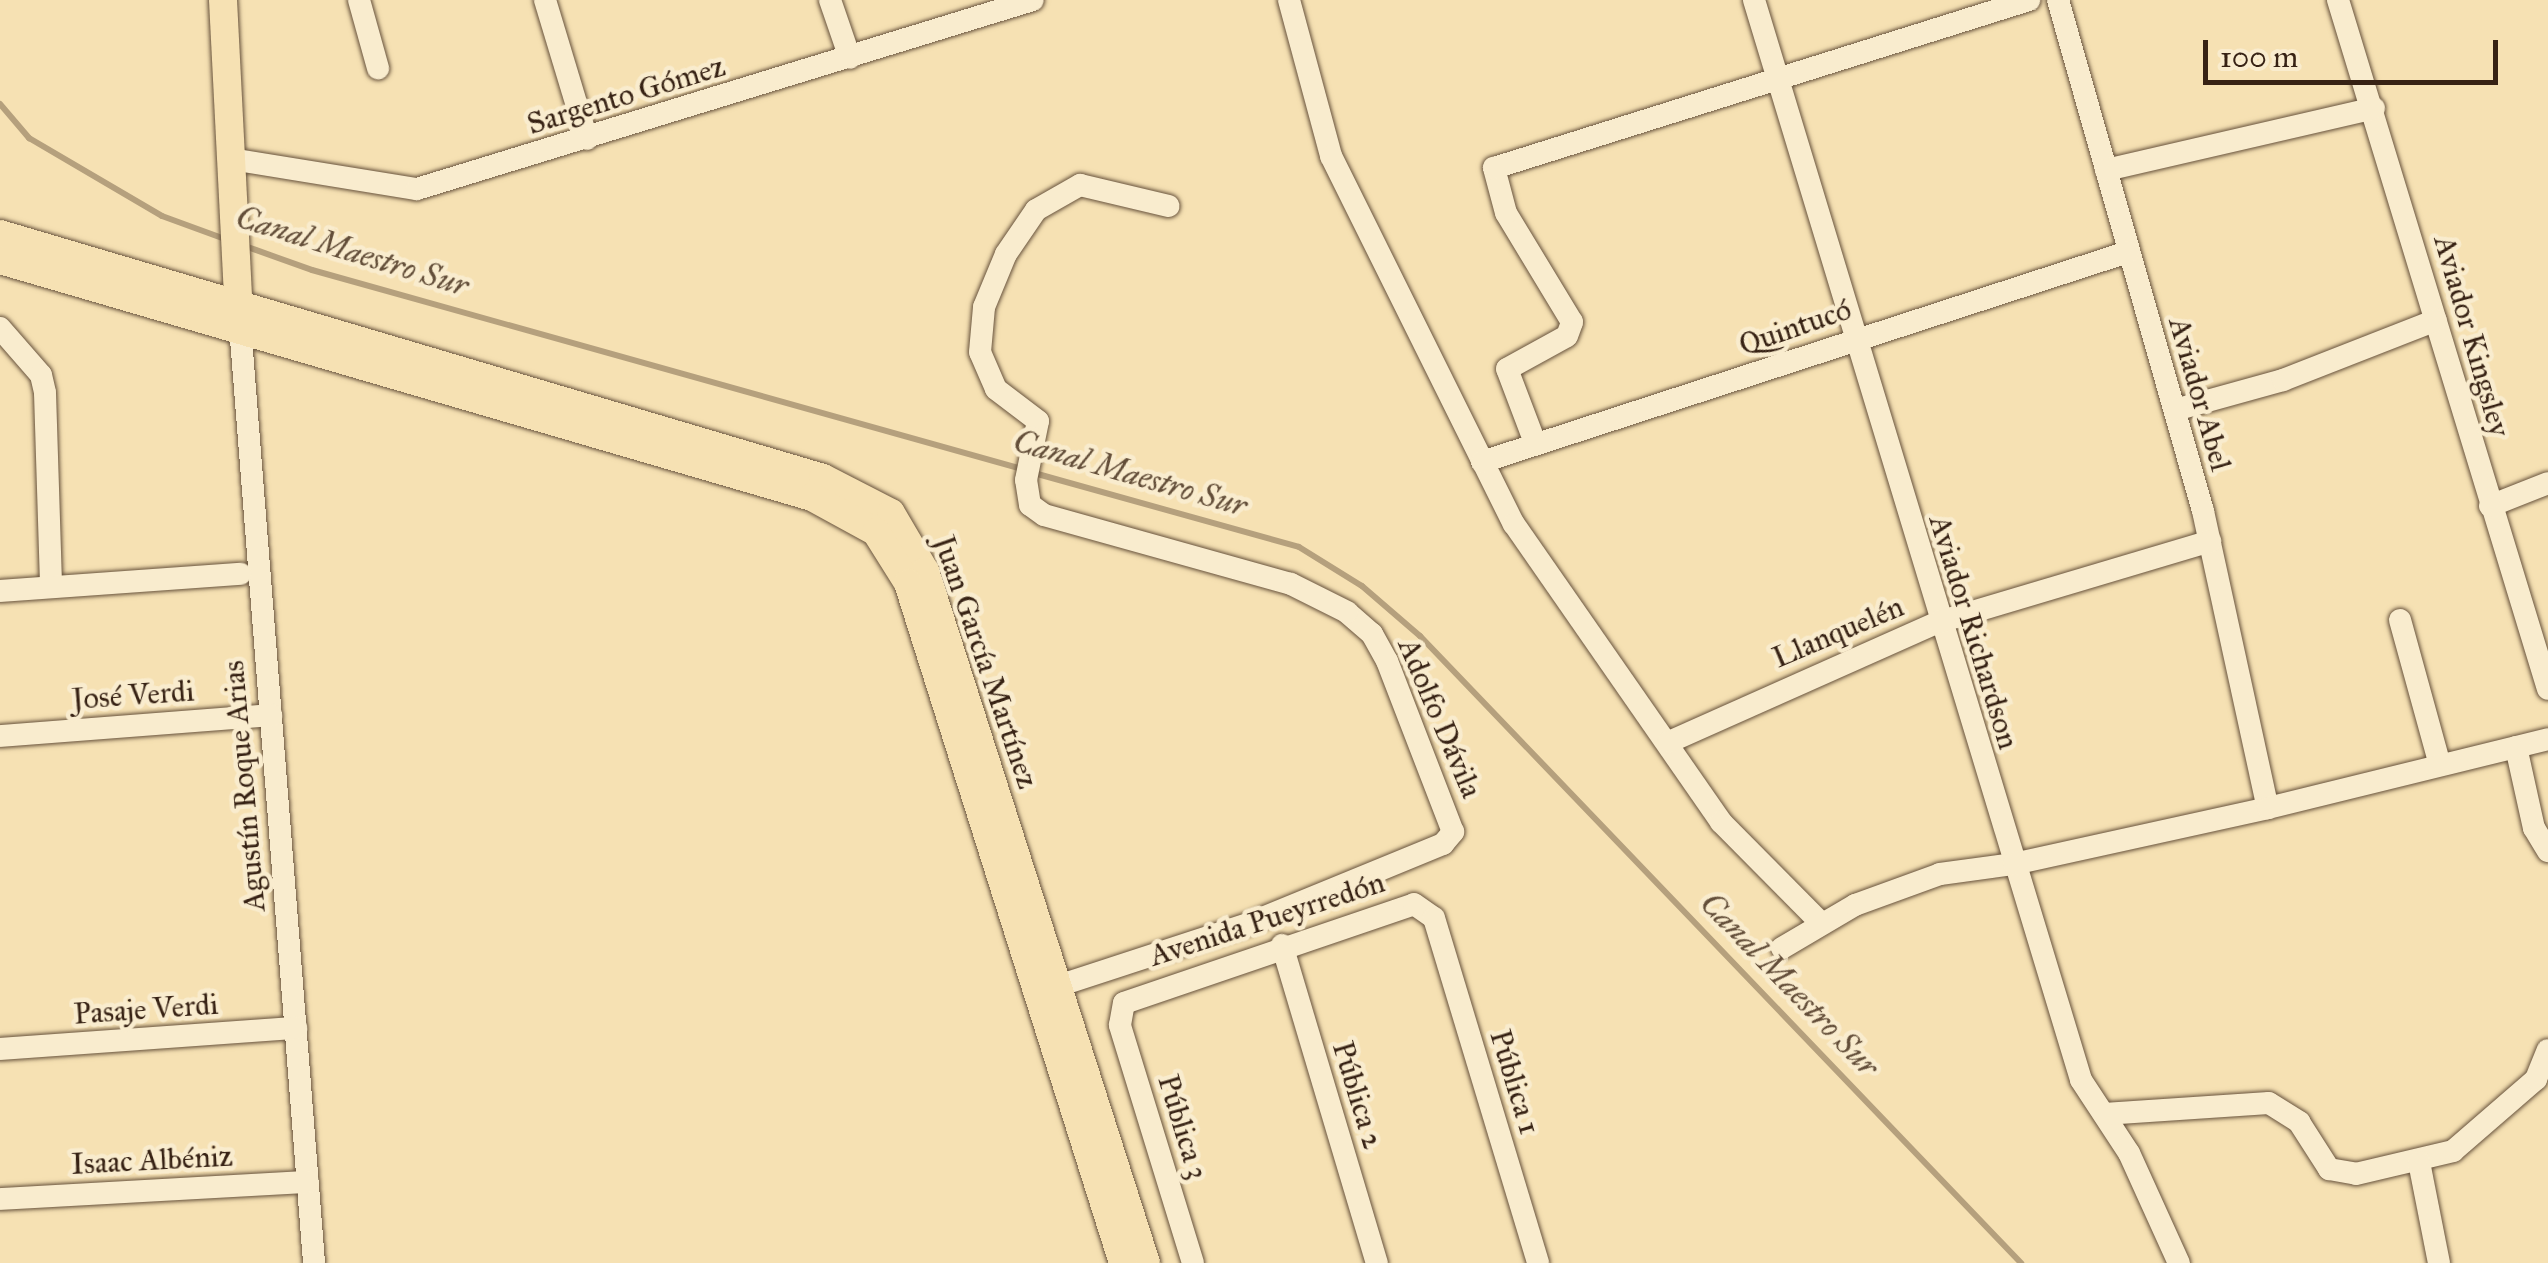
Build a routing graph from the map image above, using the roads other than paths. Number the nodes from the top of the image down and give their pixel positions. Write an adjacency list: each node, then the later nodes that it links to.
1 (223, 0): 16 (main road)
2 (359, 0): 12 (street)
3 (544, 0): 15 (street)
4 (830, 0): 11 (street)
5 (1033, 0): 11 (street, Sargento Gómez)
6 (1288, 0): 28 (street)
7 (1754, 0): 13 (street, Aviador Richardson)
8 (2030, 0): 13 (street)
9 (2058, 0): 17 (street, Aviador Abel)
10 (2338, 0): 14 (street, Aviador Kingsley)
11 (850, 58): 15 (street, Sargento Gómez)
12 (378, 68)
13 (1779, 80): 25 (street, Aviador Richardson); 27 (street)
14 (2374, 108): 17 (street); 23 (street, Aviador Kingsley)
15 (587, 139): 16 (street, Sargento Gómez)
16 (231, 159): 22 (main road)
17 (2106, 170): 20 (street, Aviador Abel)
18 (1170, 206): 51 (street, Adolfo Dávila)
19 (0, 234): 22 (main road)
20 (2128, 252): 25 (street, Quintucó); 26 (street, Aviador Abel)
21 (0, 260): 22 (main road)
22 (239, 314): 38 (street, Agustín Roque Arias); 51 (main road, Juan García Martínez); 61 (main road, Juan García Martínez)
23 (2436, 320): 26 (street); 30 (street, Aviador Kingsley)
24 (0, 328): 33 (street)
25 (1855, 338): 27 (street, Quintucó); 36 (street, Aviador Richardson)
26 (2175, 410): 31 (street, Aviador Abel)
27 (1534, 440): 28 (street, Quintucó)
28 (1482, 462): 41 (street)
29 (2548, 483): 30 (street)
30 (2490, 506): 37 (street, Aviador Kingsley)
31 (2210, 541): 36 (street, Llanquelén); 44 (street, Aviador Abel)
32 (240, 574): 33 (street)
33 (50, 587): 34 (street)
34 (0, 590)
35 (2400, 620): 43 (street)
36 (1939, 622): 41 (street, Llanquelén); 46 (street, Aviador Richardson)
37 (2548, 689)
38 (271, 715): 39 (street, José Verdi); 53 (street, Agustín Roque Arias)
39 (0, 736)
40 (2548, 739): 42 (street)
41 (1668, 742): 48 (street)
42 (2516, 747): 43 (street); 45 (street)
43 (2440, 765): 44 (street)
44 (2268, 808): 46 (street)
45 (2548, 851)
46 (2014, 864): 48 (street); 56 (street, Aviador Richardson)
47 (1434, 918): 49 (street, Avenida Pueyrredón); 65 (street, Pública 1)
48 (1822, 922): 50 (street)
49 (1282, 945): 52 (street, Avenida Pueyrredón); 64 (street, Pública 2)
50 (1782, 948)
51 (1060, 985): 62 (main road, Juan García Martínez)
52 (1120, 1009): 63 (street, Pública 3)
53 (296, 1028): 54 (street, Pasaje Verdi); 58 (street, Agustín Roque Arias)
54 (0, 1049)
55 (2548, 1050): 57 (street)
56 (2104, 1114): 57 (street); 66 (street, Aviador Richardson)
57 (2418, 1162): 67 (street)
58 (308, 1182): 59 (street, Isaac Albéniz); 60 (street, Agustín Roque Arias)
59 (0, 1199)
60 (314, 1263)
61 (1122, 1263)
62 (1146, 1263)
63 (1193, 1263)
64 (1377, 1263)
65 (1538, 1263)
66 (2179, 1263)
67 (2439, 1263)

